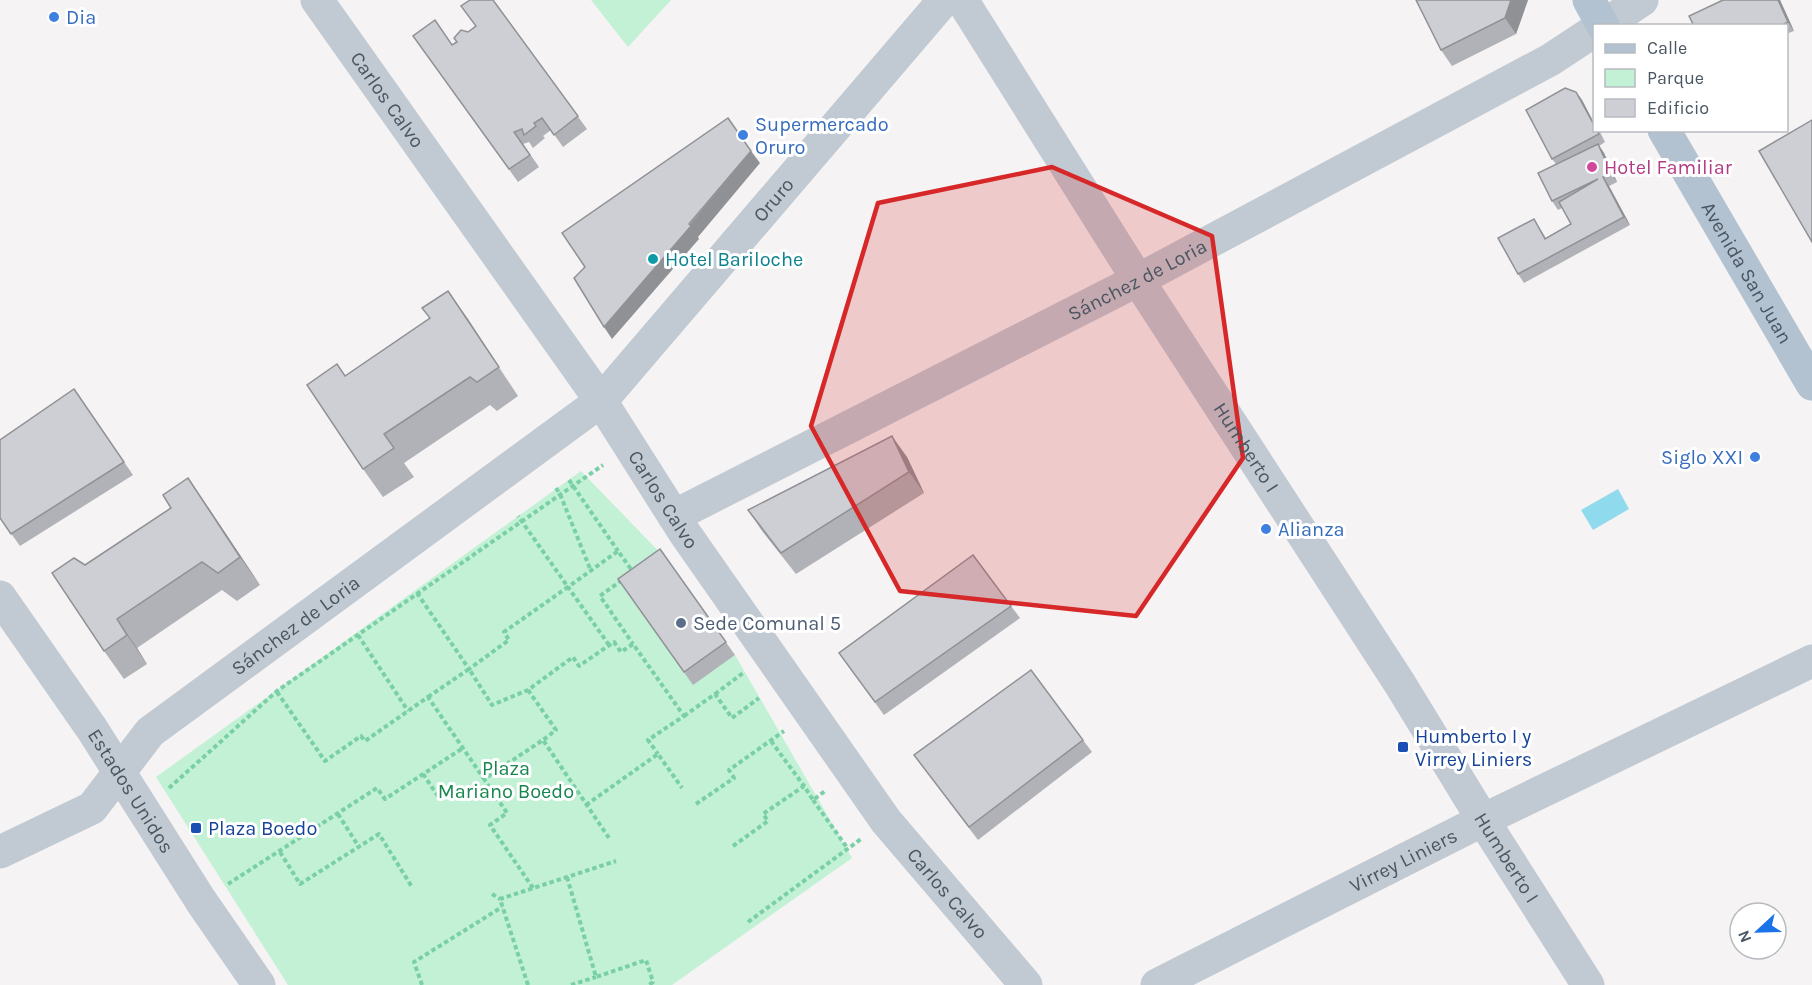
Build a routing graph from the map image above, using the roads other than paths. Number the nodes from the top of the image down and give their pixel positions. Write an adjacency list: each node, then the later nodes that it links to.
1 (317, 0): 12 (street, Carlos Calvo)
2 (944, 0): 12 (street, Oruro)
3 (962, 0): 10 (street, Humberto I)
4 (1589, 0): 6 (main road)
5 (1642, 0): 7 (street)
6 (1602, 24)
7 (1605, 24)
8 (1593, 32): 10 (street, Sánchez de Loria)
9 (1666, 132): 11 (main road, Avenida San Juan)
10 (1138, 280): 13 (street, Sánchez de Loria); 17 (street, Humberto I)
11 (1812, 384)
12 (601, 401): 13 (street, Carlos Calvo); 16 (street, Sánchez de Loria)
13 (674, 516): 20 (street, Carlos Calvo)
14 (0, 597): 16 (street, Estados Unidos)
15 (1812, 661): 17 (street, Virrey Liniers)
16 (118, 772): 18 (street, Sánchez de Loria); 19 (street, Estados Unidos)
17 (1483, 820): 21 (street, Virrey Liniers); 22 (street, Humberto I)
18 (0, 852)
19 (259, 985)
20 (1026, 985)
21 (1157, 985)
22 (1588, 985)

